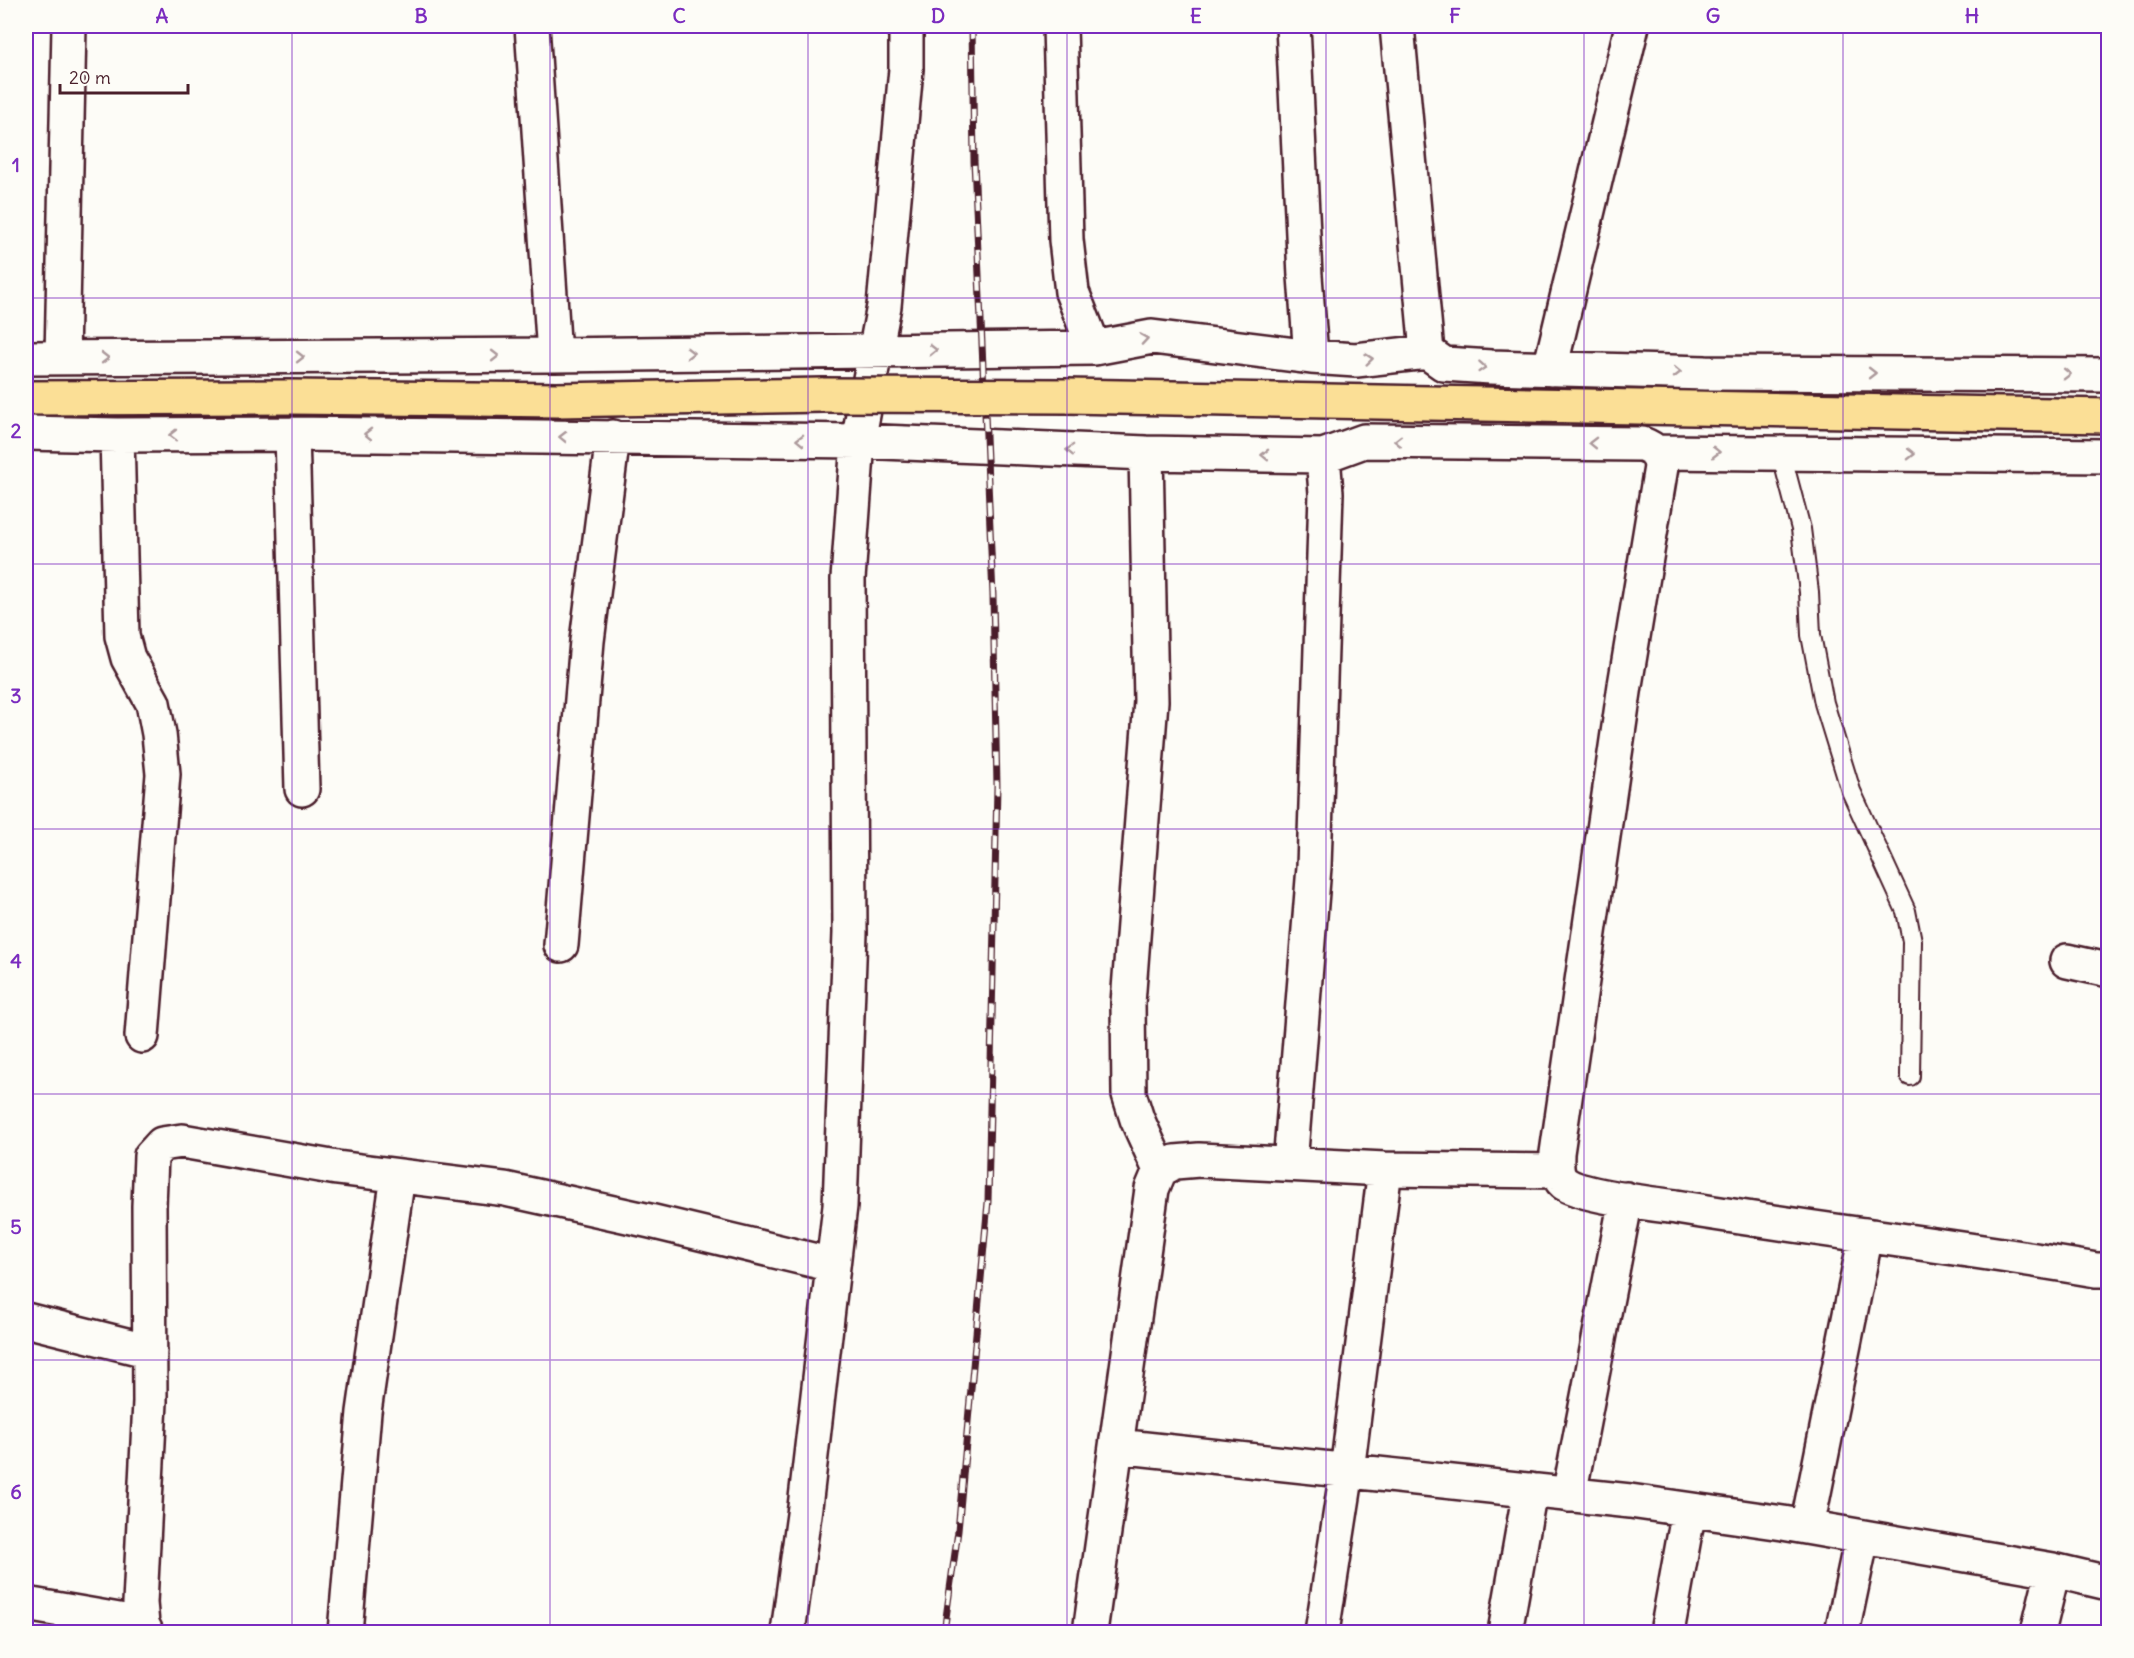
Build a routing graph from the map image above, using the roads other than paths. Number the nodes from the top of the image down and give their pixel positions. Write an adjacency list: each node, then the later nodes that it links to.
1 (69, 26): 14 (street)
2 (532, 26): 11 (street)
3 (906, 26): 9 (street)
4 (1060, 26): 8 (street)
5 (1293, 26): 12 (street)
6 (1396, 26): 10 (street)
7 (1632, 26): 15 (street)
8 (1088, 334): 9 (street, one-way to 8); 12 (street, one-way to 12)
9 (874, 351): 11 (street, one-way to 9); 23 (street)
10 (1427, 352): 12 (street, one-way to 10); 15 (street, one-way to 15)
11 (554, 355): 14 (street, one-way to 11)
12 (1311, 357)
13 (26, 358): 14 (street)
14 (62, 358)
15 (1550, 369): 16 (street, one-way to 16)
16 (2109, 375)
17 (26, 398): 18 (main road, bridge)
18 (2109, 416)
19 (26, 433): 21 (street)
20 (292, 434): 21 (street, one-way to 21); 22 (street, one-way to 20); 29 (street)
21 (117, 435): 33 (street)
22 (613, 437): 23 (street, one-way to 22); 30 (street)
23 (858, 441): 25 (street, one-way to 23); 42 (street)
24 (1654, 449): 26 (street, one-way to 26); 27 (street, one-way to 27); 38 (street)
25 (1146, 453): 27 (street, one-way to 25); 37 (street)
26 (1781, 453): 28 (street, one-way to 28); 34 (lane)
27 (1323, 456): 35 (street)
28 (2109, 456)
29 (302, 789)
30 (561, 945)
31 (2067, 961): 32 (street)
32 (2109, 970)
33 (142, 1036)
34 (1910, 1076)
35 (1290, 1164): 36 (street); 37 (street)
36 (1385, 1169): 38 (street); 47 (street)
37 (1160, 1170): 46 (street)
38 (1557, 1171): 40 (street)
39 (398, 1176): 42 (street); 45 (street); 58 (street)
40 (1626, 1199): 41 (street); 49 (street)
41 (1866, 1235): 43 (street); 51 (street)
42 (833, 1266): 59 (street)
43 (2109, 1270)
44 (26, 1320): 45 (street)
45 (150, 1351): 57 (street)
46 (1117, 1446): 47 (street); 60 (street)
47 (1347, 1471): 48 (street); 61 (street)
48 (1530, 1491): 49 (street); 62 (street)
49 (1569, 1495): 50 (street)
50 (1689, 1510): 51 (street); 63 (street)
51 (1807, 1527): 52 (street)
52 (1862, 1537): 53 (street); 64 (street)
53 (2053, 1570): 54 (street); 65 (street)
54 (2109, 1583)
55 (26, 1604): 56 (street)
56 (74, 1623): 57 (street)
57 (144, 1628)
58 (345, 1632)
59 (788, 1632)
60 (1090, 1632)
61 (1322, 1632)
62 (1505, 1632)
63 (1667, 1632)
64 (1842, 1632)
65 (2038, 1632)

